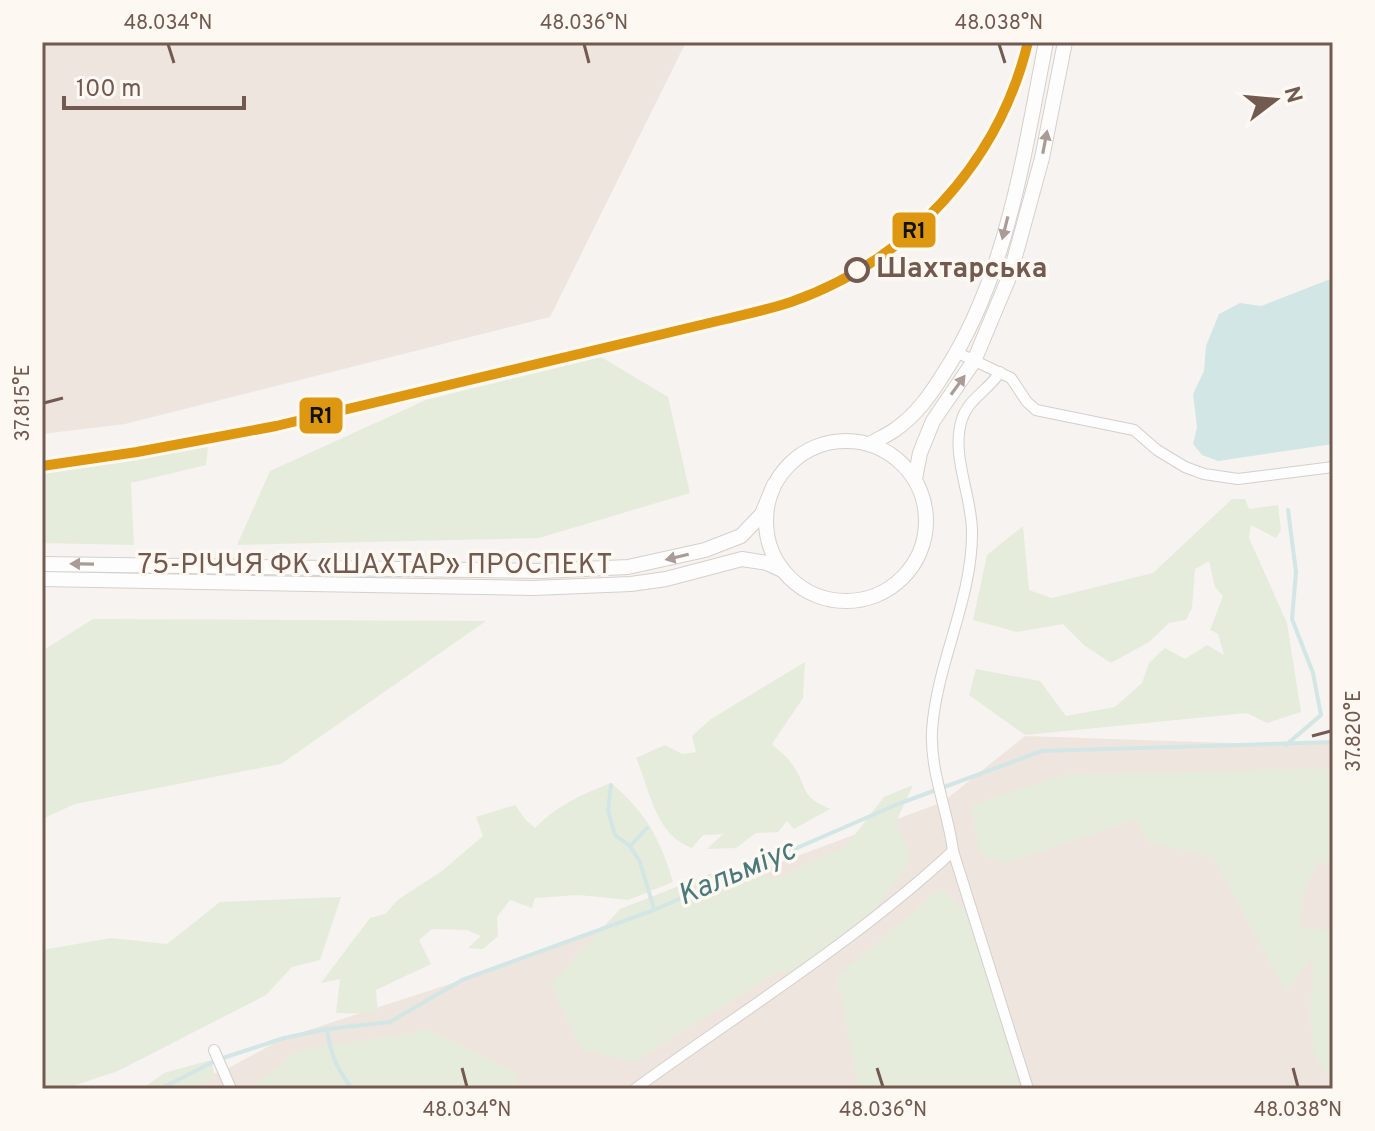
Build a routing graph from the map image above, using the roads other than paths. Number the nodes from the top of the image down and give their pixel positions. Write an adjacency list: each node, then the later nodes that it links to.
1 (1046, 42): 3 (main road, one-way to 3)
2 (1065, 42): 4 (main road, one-way to 2)
3 (958, 353): 4 (street); 6 (main road)
4 (974, 361): 5 (street); 8 (main road, one-way to 4)
5 (1000, 372): 7 (street); 13 (street)
6 (870, 444): 8 (main road); 9 (main road)
7 (1333, 467)
8 (915, 479): 11 (main road)
9 (774, 485): 10 (main road, 75-РІЧЧЯ ФК «ШАХТАР» ПРОСПЕКТ, one-way to 10); 11 (main road)
10 (42, 564)
11 (782, 570): 12 (main road, 75-РІЧЧЯ ФК «ШАХТАР» ПРОСПЕКТ)
12 (42, 579)
13 (953, 851): 16 (street); 17 (street)
14 (214, 1050): 15 (street)
15 (231, 1089)
16 (635, 1089)
17 (1028, 1089)

